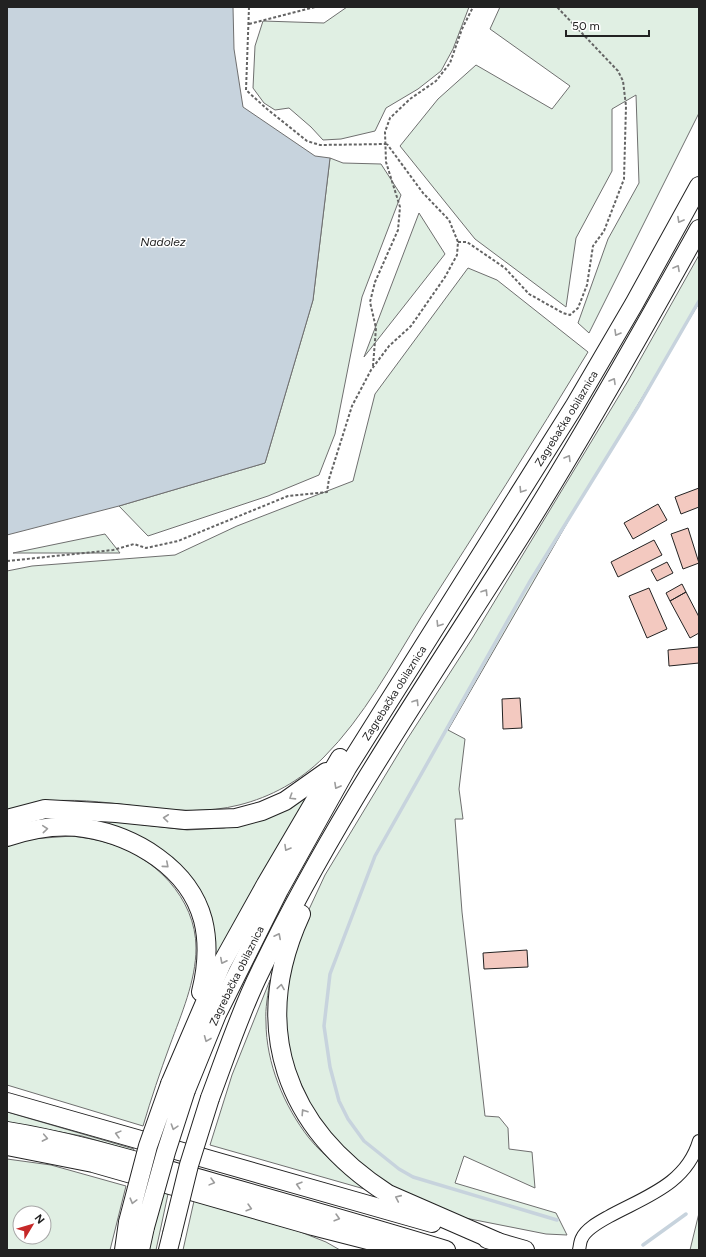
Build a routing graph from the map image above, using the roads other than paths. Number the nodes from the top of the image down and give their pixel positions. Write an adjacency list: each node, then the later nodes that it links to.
1 (699, 186): 3 (highway, Zagrebačka obilaznica, one-way to 3)
2 (699, 229): 4 (highway, Zagrebačka obilaznica, one-way to 2)
3 (418, 658): 5 (highway); 9 (highway, Zagrebačka obilaznica, one-way to 9)
4 (395, 735): 18 (highway, one-way to 4); 19 (highway, Zagrebačka obilaznica, one-way to 4, bridge)
5 (334, 765): 6 (highway, one-way to 6); 8 (highway, one-way to 8)
6 (7, 819)
7 (7, 837): 8 (highway, one-way to 8)
8 (177, 1065): 9 (highway)
9 (178, 1087): 17 (highway, one-way to 17, bridge); 22 (highway, Zagrebačka obilaznica, one-way to 22, bridge)
10 (7, 1102): 18 (highway, one-way to 10)
11 (7, 1131): 25 (highway, one-way to 25)
12 (699, 1141): 27 (lane)
13 (7, 1146): 15 (highway)
14 (7, 1153): 15 (highway)
15 (63, 1157): 16 (highway, one-way to 16)
16 (286, 1218): 23 (highway); 24 (highway)
17 (127, 1225): 20 (highway); 21 (highway)
18 (498, 1242): 26 (highway)
19 (171, 1245)
20 (119, 1250)
21 (124, 1250)
22 (140, 1250)
23 (350, 1250)
24 (406, 1250)
25 (446, 1250)
26 (525, 1250)
27 (579, 1250)

